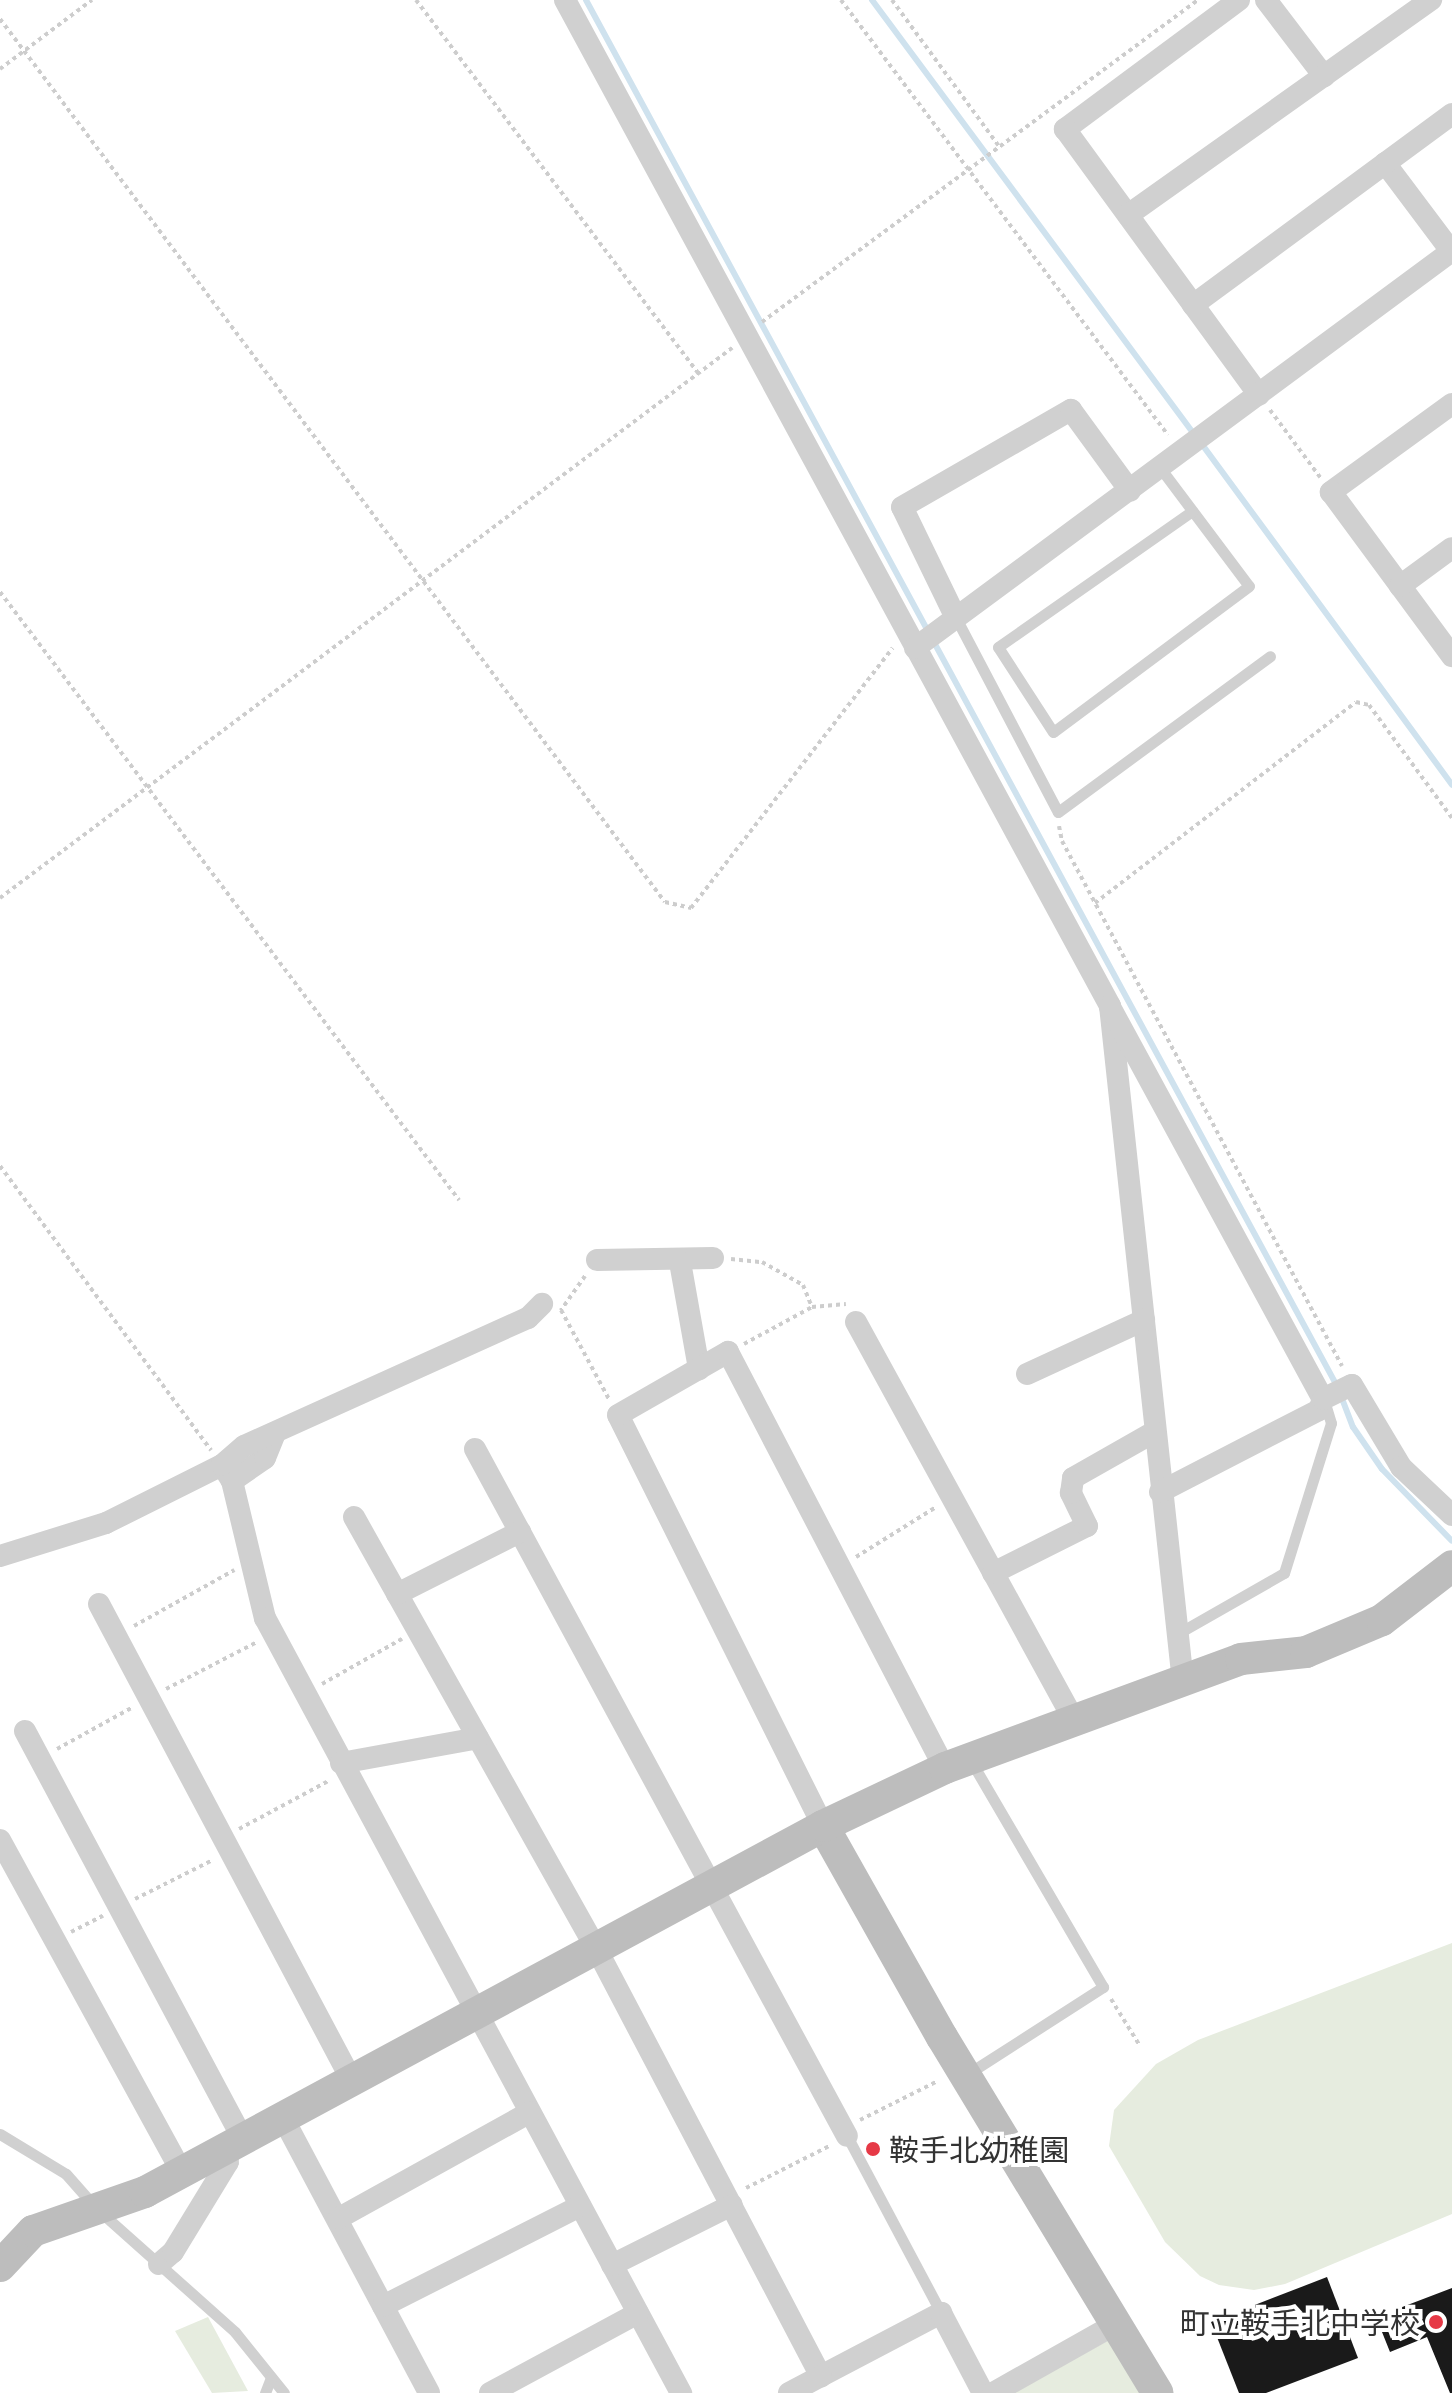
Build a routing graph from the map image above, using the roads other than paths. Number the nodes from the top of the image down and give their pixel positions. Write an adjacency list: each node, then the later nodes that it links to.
1 (565, 0): 19 (street)
2 (1239, 0): 8 (street)
3 (1266, 0): 5 (street)
4 (1431, 0): 5 (street)
5 (1324, 76): 8 (street)
6 (1452, 114): 7 (street)
7 (1385, 163): 9 (street); 10 (street)
8 (1128, 215): 10 (street)
9 (1452, 251): 11 (street)
10 (1193, 305): 11 (street)
11 (1259, 395): 13 (street)
12 (1452, 404): 17 (street)
13 (1161, 469): 14 (street); 15 (lane)
14 (1130, 491): 18 (street); 18 (street)
15 (1192, 511): 15 (lane)
16 (1452, 548): 17 (street)
17 (1400, 586): 21 (street)
18 (956, 618): 19 (street); 20 (lane)
19 (910, 641): 22 (street)
20 (1270, 656)
21 (1452, 656)
22 (1110, 1006): 27 (street); 31 (street)
23 (713, 1258): 25 (street)
24 (597, 1260): 25 (street)
25 (680, 1262): 29 (street)
26 (542, 1304): 34 (street)
27 (1144, 1320): 30 (street); 32 (street)
28 (856, 1322): 41 (street)
29 (699, 1369): 49 (street); 51 (street)
30 (1027, 1374)
31 (1323, 1399): 35 (street); 36 (street); 44 (lane)
32 (1154, 1432): 35 (street); 41 (street)
33 (475, 1449): 38 (street)
34 (227, 1473): 39 (street); 50 (street)
35 (1160, 1492): 44 (street)
36 (1452, 1515)
37 (354, 1517): 42 (street)
38 (520, 1532): 42 (street); 53 (street)
39 (0, 1556)
40 (1452, 1566): 45 (street)
41 (993, 1573): 46 (street)
42 (397, 1594): 48 (street)
43 (99, 1604): 57 (street)
44 (1177, 1634): 45 (street)
45 (1183, 1682): 46 (street)
46 (1074, 1721): 49 (street)
47 (25, 1731): 62 (street)
48 (478, 1738): 50 (street); 54 (street)
49 (957, 1764): 51 (street); 56 (lane)
50 (344, 1767): 55 (street)
51 (823, 1826): 53 (street); 56 (street)
52 (0, 1840): 63 (street)
53 (715, 1887): 54 (street); 60 (street)
54 (596, 1948): 55 (street); 64 (street)
55 (478, 2012): 57 (street); 58 (street)
56 (963, 2072): 74 (street)
57 (351, 2079): 59 (street)
58 (530, 2112): 65 (street); 67 (street)
59 (283, 2118): 62 (street); 67 (street)
60 (845, 2133): 73 (lane)
61 (0, 2134): 66 (lane)
62 (234, 2144): 63 (street); 68 (street)
63 (182, 2172): 66 (street)
64 (730, 2201): 69 (street); 75 (street)
65 (580, 2206): 69 (street); 71 (street)
66 (96, 2208): 68 (lane); 70 (street)
67 (339, 2218): 71 (street)
68 (159, 2264): 76 (lane)
69 (612, 2265): 72 (street)
70 (0, 2266)
71 (383, 2306): 79 (street)
72 (638, 2313): 80 (street); 81 (street)
73 (941, 2313): 75 (street); 83 (street)
74 (1117, 2323): 84 (street); 85 (street)
75 (821, 2376): 82 (street)
76 (271, 2377): 77 (lane); 78 (lane)
77 (265, 2393)
78 (284, 2393)
79 (429, 2393)
80 (490, 2393)
81 (681, 2393)
82 (789, 2393)
83 (983, 2393)
84 (993, 2393)
85 (1158, 2393)

